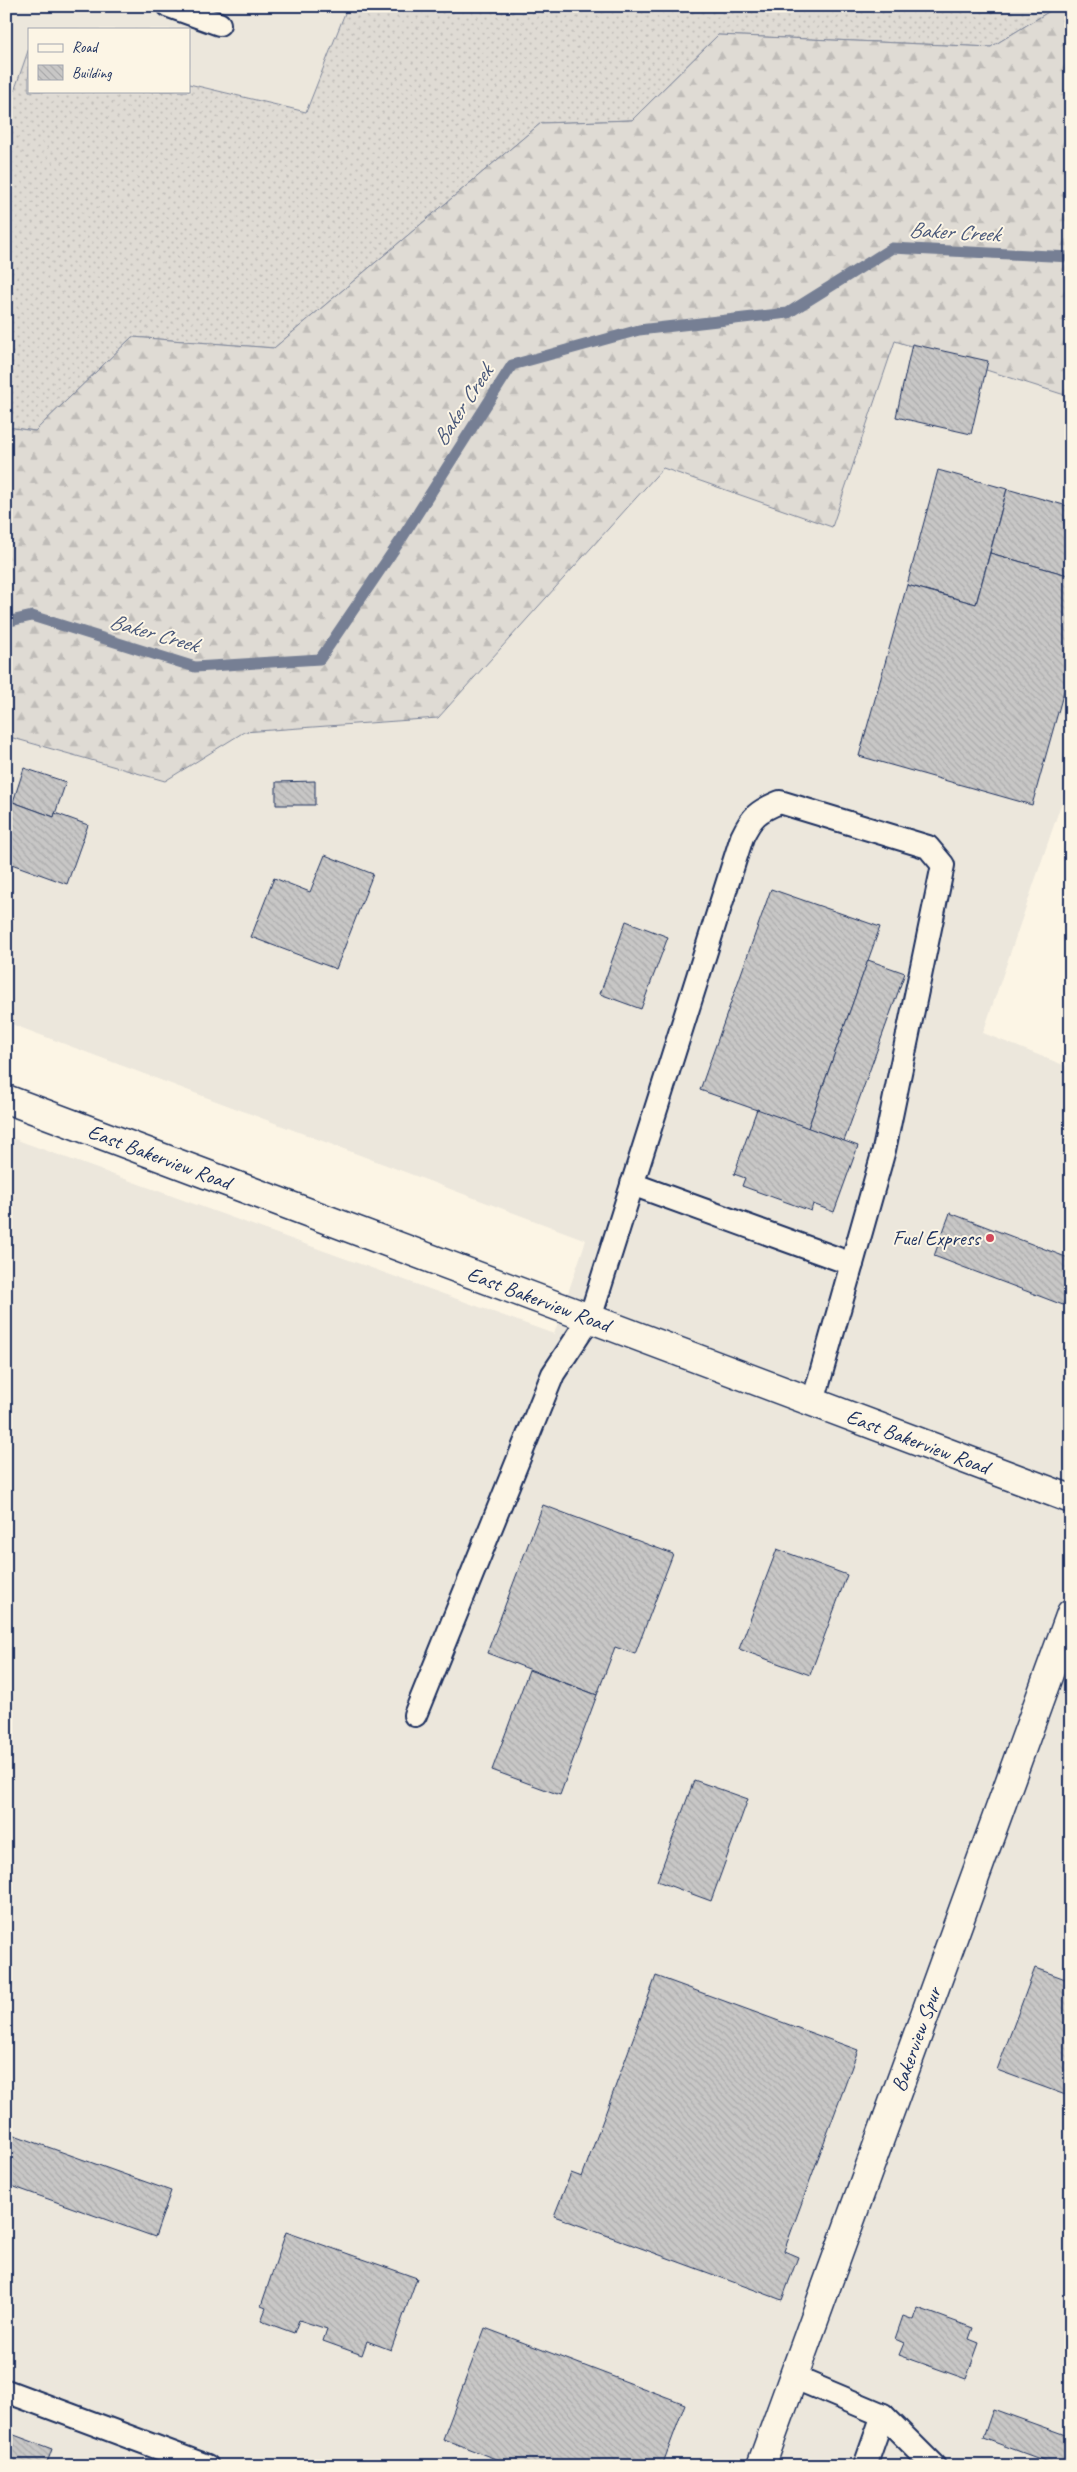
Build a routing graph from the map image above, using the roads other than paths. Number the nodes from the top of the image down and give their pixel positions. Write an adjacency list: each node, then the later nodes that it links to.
1 (169, 6): 2 (lane)
2 (219, 24)
3 (6, 1099): 6 (main road, East Bakerview Road)
4 (632, 1184): 5 (lane); 5 (lane); 6 (lane)
5 (852, 1264): 7 (lane)
6 (590, 1318): 7 (main road, East Bakerview Road); 10 (lane)
7 (813, 1402): 8 (main road, East Bakerview Road)
8 (1071, 1499)
9 (1071, 1613): 11 (main road, Bakerview Spur)
10 (415, 1715)
11 (793, 2377): 13 (lane); 15 (main road, Bakerview Spur)
12 (6, 2391): 14 (lane)
13 (882, 2415): 16 (lane); 17 (lane)
14 (207, 2466)
15 (761, 2466)
16 (865, 2466)
17 (934, 2466)

